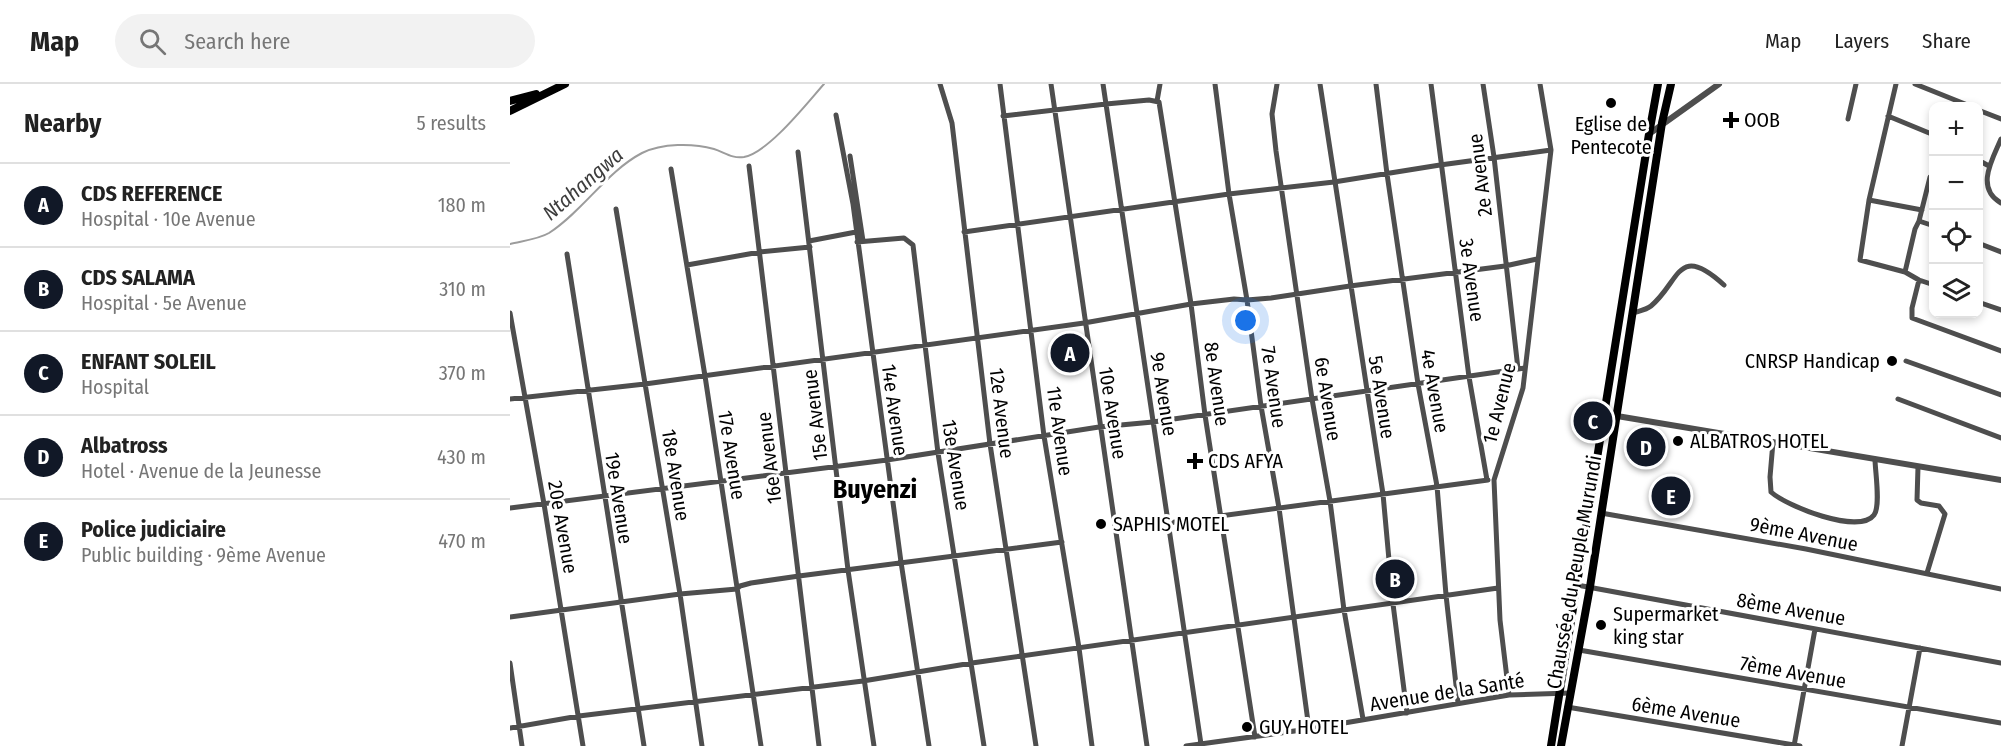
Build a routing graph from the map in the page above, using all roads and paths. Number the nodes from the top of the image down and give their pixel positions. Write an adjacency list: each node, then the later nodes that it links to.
1 (565, 84): 20 (main road)
2 (939, 84): 63 (street, 12e Avenue)
3 (1000, 84): 29 (street, 11e Avenue)
4 (1051, 84): 25 (street, 10e Avenue)
5 (1103, 84): 24 (street, 9e Avenue)
6 (1160, 84): 23 (street, 8e Avenue)
7 (1215, 84): 51 (street, 7e Avenue)
8 (1277, 84): 50 (street, 6e Avenue)
9 (1376, 84): 47 (street, 4e Avenue)
10 (1431, 84): 43 (street, 3e Avenue)
11 (1483, 84): 41 (street, 2e Avenue)
12 (1540, 84): 38 (street, 1e Avenue)
13 (1658, 84): 35 (main road, Chaussée du Peuple Murundi)
14 (1671, 84): 33 (main road, Chaussée du Peuple Murundi)
15 (1719, 84): 33 (street)
16 (1856, 84): 31 (street)
17 (1896, 84): 30 (street)
18 (1915, 84): 22 (street)
19 (1321, 85): 49 (street, 5e Avenue)
20 (546, 93): 21 (main road); 26 (main road)
21 (510, 101)
22 (1960, 102)
23 (1159, 103): 24 (street); 53 (street, 8e Avenue)
24 (1106, 104): 25 (street); 56 (street, 9e Avenue)
25 (1055, 109): 29 (street); 58 (street, 10e Avenue)
26 (510, 111)
27 (1983, 112): 32 (street)
28 (837, 115): 62 (street, 14e Avenue)
29 (1003, 116): 61 (street, 11e Avenue)
30 (1888, 116): 34 (street); 52 (street)
31 (1848, 118)
32 (2001, 119)
33 (1662, 123): 35 (street); 86 (main road, Chaussée du Peuple Murundi)
34 (1929, 133)
35 (1648, 134): 111 (main road, Chaussée du Peuple Murundi)
36 (2001, 139): 37 (street)
37 (1999, 149): 45 (street)
38 (1551, 150): 41 (street); 70 (street, 1e Avenue)
39 (798, 152): 65 (street, 15e Avenue)
40 (850, 156): 64 (street)
41 (1494, 157): 43 (street); 72 (street, 2e Avenue)
42 (1983, 163): 45 (street)
43 (1440, 165): 47 (street); 74 (street, 3e Avenue)
44 (749, 166): 67 (street, 16e Avenue)
45 (1989, 166): 54 (street)
46 (671, 169): 71 (street, 17e Avenue)
47 (1387, 174): 49 (street); 75 (street, 4e Avenue)
48 (1929, 181): 57 (street)
49 (1334, 182): 50 (street); 79 (street, 5e Avenue)
50 (1281, 188): 51 (street); 80 (street, 6e Avenue)
51 (1228, 194): 53 (street); 81 (street, 7e Avenue)
52 (1869, 200): 57 (street); 73 (street)
53 (1175, 202): 56 (street); 82 (street, 8e Avenue)
54 (2001, 203)
55 (616, 209): 101 (street, 18e Avenue)
56 (1122, 210): 58 (street); 87 (street, 9e Avenue)
57 (1922, 210): 59 (street)
58 (1071, 217): 61 (street); 88 (street, 10e Avenue)
59 (1919, 221): 60 (street); 73 (street)
60 (1929, 224)
61 (1018, 225): 63 (street); 89 (street, 11e Avenue)
62 (856, 232): 64 (street, 14e Avenue); 65 (street)
63 (964, 232): 90 (street, 12e Avenue)
64 (860, 242): 91 (street, 13e Avenue); 93 (street, 14e Avenue)
65 (810, 244): 67 (street); 94 (street, 15e Avenue)
66 (1983, 245): 68 (street)
67 (760, 252): 71 (street); 96 (street, 16e Avenue)
68 (2001, 252)
69 (567, 254): 103 (street, 19e Avenue)
70 (1537, 259): 72 (street); 97 (street, 1e Avenue)
71 (687, 265): 99 (street, 17e Avenue)
72 (1505, 266): 74 (street); 98 (street, 2e Avenue)
73 (1905, 272): 76 (street)
74 (1457, 273): 75 (street); 100 (street, 3e Avenue)
75 (1403, 280): 79 (street); 102 (street, 4e Avenue)
76 (1919, 280): 77 (street); 92 (street)
77 (1929, 283)
78 (1724, 285): 86 (street)
79 (1350, 286): 80 (street); 104 (street, 5e Avenue)
80 (1297, 295): 81 (street); 108 (street, 6e Avenue)
81 (1247, 300): 82 (street); 110 (street, 7e Avenue)
82 (1191, 304): 87 (street); 112 (street, 8e Avenue)
83 (1983, 304): 84 (street)
84 (2001, 310)
85 (510, 313): 106 (street, 20e Avenue)
86 (1633, 313): 113 (main road, Chaussée du Peuple Murundi)
87 (1137, 314): 88 (street); 114 (street, 9e Avenue)
88 (1084, 323): 89 (street); 115 (street, 10e Avenue)
89 (1031, 330): 90 (street); 116 (street, 11e Avenue)
90 (978, 338): 91 (street); 119 (street, 12e Avenue)
91 (924, 346): 93 (street); 120 (street, 13e Avenue)
92 (2001, 351)
93 (871, 353): 94 (street); 122 (street, 14e Avenue)
94 (823, 360): 96 (street); 124 (street, 15e Avenue)
95 (1906, 361): 105 (street)
96 (773, 366): 99 (street); 125 (street, 16e Avenue)
97 (1525, 368): 98 (street); 127 (street, 1e Avenue)
98 (1518, 369): 100 (street)
99 (705, 376): 101 (street); 129 (street, 17e Avenue)
100 (1469, 377): 102 (street); 126 (street, 3e Avenue)
101 (645, 384): 103 (street); 131 (street, 18e Avenue)
102 (1418, 384): 104 (street); 130 (street, 4e Avenue)
103 (587, 390): 106 (street); 133 (street, 19e Avenue)
104 (1366, 392): 108 (street); 132 (street, 5e Avenue)
105 (2001, 395)
106 (525, 397): 107 (street); 135 (street, 20e Avenue)
107 (510, 399)
108 (1312, 399): 110 (street); 134 (street, 6e Avenue)
109 (1898, 399): 117 (street)
110 (1261, 406): 112 (street); 137 (street, 7e Avenue)
111 (1605, 414): 113 (street); 148 (main road, Chaussée du Peuple Murundi)
112 (1205, 415): 114 (street); 139 (street, 8e Avenue)
113 (1617, 416): 118 (street); 138 (main road, Chaussée du Peuple Murundi)
114 (1153, 422): 115 (street); 140 (street, 9e Avenue)
115 (1100, 427): 116 (street); 164 (street, 10e Avenue)
116 (1044, 436): 119 (street); 141 (street, 11e Avenue)
117 (2001, 438)
118 (1773, 442): 121 (street); 121 (street)
119 (990, 444): 120 (street); 142 (street, 12e Avenue)
120 (938, 453): 122 (street); 143 (street, 13e Avenue)
121 (1875, 459): 123 (street)
122 (887, 460): 124 (street); 144 (street, 14e Avenue)
123 (1918, 466): 128 (street); 146 (street)
124 (836, 467): 125 (street); 145 (street, 15e Avenue)
125 (786, 473): 129 (street); 147 (street, 16e Avenue)
126 (1487, 480): 127 (street); 130 (street)
127 (1494, 480): 150 (street, 1e Avenue)
128 (2001, 480)
129 (721, 482): 131 (street); 151 (street, 17e Avenue)
130 (1437, 486): 132 (street); 154 (street, 4e Avenue)
131 (663, 490): 133 (street); 153 (street, 18e Avenue)
132 (1383, 494): 134 (street); 156 (street, 5e Avenue)
133 (604, 498): 135 (street); 155 (street, 19e Avenue)
134 (1330, 501): 137 (street); 157 (street, 6e Avenue)
135 (544, 504): 136 (street); 158 (street, 20e Avenue)
136 (510, 508)
137 (1279, 508): 139 (street); 159 (street, 7e Avenue)
138 (1601, 513): 146 (street, 9ème Avenue); 149 (main road, Chaussée du Peuple Murundi)
139 (1222, 516): 140 (street); 161 (street, 8e Avenue)
140 (1168, 523): 163 (street, 9e Avenue)
141 (1062, 542): 142 (street); 165 (street, 11e Avenue)
142 (1006, 550): 143 (street); 168 (street, 12e Avenue)
143 (955, 556): 144 (street); 170 (street, 13e Avenue)
144 (901, 562): 145 (street); 172 (street, 14e Avenue)
145 (848, 570): 147 (street); 173 (street, 15e Avenue)
146 (1927, 573): 152 (street, 9ème Avenue)
147 (799, 576): 151 (street); 174 (street, 16e Avenue)
148 (1577, 585): 149 (street, 8ème Avenue); 176 (main road, Chaussée du Peuple Murundi)
149 (1590, 587): 162 (street, 8ème Avenue); 167 (main road, Chaussée du Peuple Murundi)
150 (1498, 588): 154 (street); 179 (street, 1e Avenue)
151 (737, 589): 153 (street); 178 (street, 17e Avenue)
152 (2001, 589)
153 (680, 594): 155 (street); 180 (street, 18e Avenue)
154 (1446, 595): 156 (street); 181 (street, 4e Avenue)
155 (622, 603): 158 (street); 184 (street, 19e Avenue)
156 (1393, 604): 157 (street); 185 (street, 5e Avenue)
157 (1344, 610): 159 (street); 187 (street, 6e Avenue)
158 (562, 611): 160 (street); 186 (street, 20e Avenue)
159 (1294, 616): 161 (street); 191 (street, 7e Avenue)
160 (510, 617)
161 (1239, 625): 163 (street); 192 (street, 8e Avenue)
162 (1815, 629): 166 (street, 8ème Avenue); 175 (street)
163 (1186, 632): 164 (street); 193 (street, 9e Avenue)
164 (1132, 640): 165 (street); 205 (street, 10e Avenue)
165 (1079, 648): 168 (street); 204 (street, 11e Avenue)
166 (1920, 648): 171 (street, 8ème Avenue); 183 (street)
167 (1579, 650): 175 (street, 7ème Avenue); 177 (main road, Chaussée du Peuple Murundi)
168 (1024, 656): 170 (street); 203 (street, 12e Avenue)
169 (510, 663): 189 (street)
170 (972, 663): 172 (street); 202 (street, 13e Avenue)
171 (2001, 663)
172 (918, 673): 173 (street); 201 (street, 14e Avenue)
173 (863, 681): 174 (street); 200 (street, 15e Avenue)
174 (812, 688): 178 (street); 199 (street, 16e Avenue)
175 (1804, 690): 183 (street, 7ème Avenue); 209 (street)
176 (1560, 692): 177 (street, Avenue de la Santé); 179 (street, Avenue de la Santé); 207 (main road, Chaussée du Peuple Murundi)
177 (1570, 693): 182 (main road, Chaussée du Peuple Murundi)
178 (753, 695): 180 (street); 198 (street, 17e Avenue)
179 (1509, 695): 181 (street, Avenue de la Santé)
180 (695, 701): 184 (street); 197 (street, 18e Avenue)
181 (1458, 703): 185 (street, Avenue de la Santé)
182 (1567, 707): 208 (main road, Chaussée du Peuple Murundi); 209 (street, 6ème Avenue)
183 (1909, 707): 188 (street, 7ème Avenue); 210 (street)
184 (638, 708): 186 (street); 196 (street, 19e Avenue)
185 (1407, 713): 187 (street, Avenue de la Santé)
186 (579, 716): 189 (street); 195 (street, 20e Avenue)
187 (1363, 719): 191 (street, Avenue de la Santé)
188 (2001, 723)
189 (519, 726): 190 (street); 194 (street)
190 (510, 728)
191 (1309, 729): 192 (street, Avenue de la Santé)
192 (1255, 737): 193 (street, Avenue de la Santé)
193 (1201, 744): 206 (street, Avenue de la Santé)
194 (522, 746)
195 (583, 746)
196 (644, 746)
197 (702, 746)
198 (760, 746)
199 (819, 746)
200 (874, 746)
201 (929, 746)
202 (984, 746)
203 (1036, 746)
204 (1092, 746)
205 (1147, 746)
206 (1186, 746)
207 (1551, 746)
208 (1561, 746)
209 (1796, 746)
210 (1902, 746)

